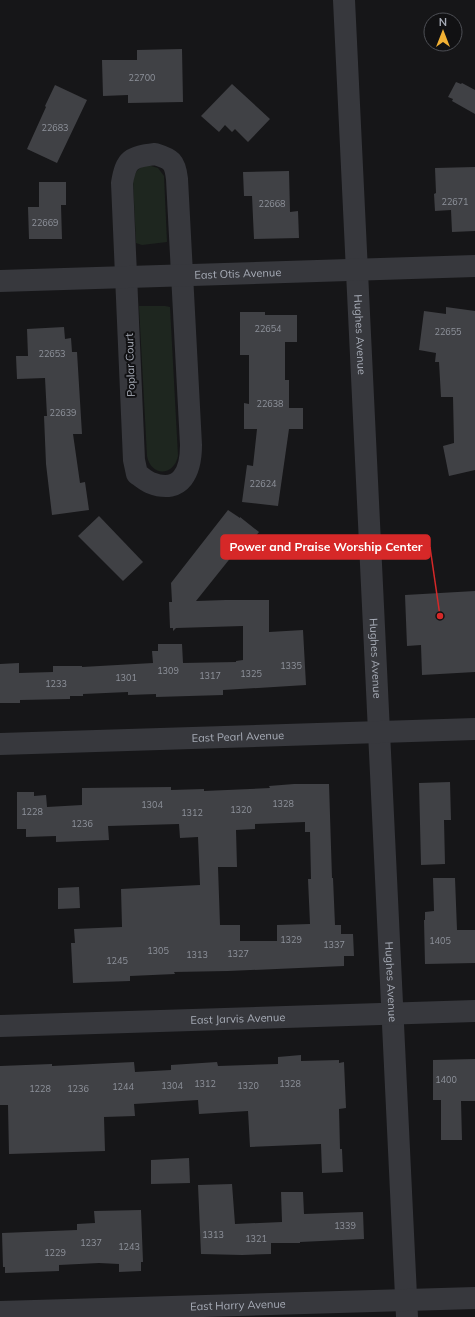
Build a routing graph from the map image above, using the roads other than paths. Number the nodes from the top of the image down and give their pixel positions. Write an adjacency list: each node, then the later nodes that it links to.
1 (344, 0): 3 (street, Hughes Avenue)
2 (475, 266): 3 (street, East Otis Avenue)
3 (357, 269): 4 (street, East Otis Avenue); 8 (street, Hughes Avenue)
4 (182, 275): 5 (street, East Otis Avenue); 5 (street, Poplar Court); 5 (street, Poplar Court)
5 (126, 277): 6 (street, East Otis Avenue)
6 (0, 281)
7 (475, 729): 8 (street, East Pearl Avenue)
8 (380, 732): 9 (street, East Pearl Avenue); 11 (street, Hughes Avenue)
9 (0, 744)
10 (475, 1012): 11 (street, East Jarvis Avenue)
11 (393, 1013): 12 (street, East Jarvis Avenue); 14 (street, Hughes Avenue)
12 (0, 1026)
13 (475, 1298): 14 (street, East Harry Avenue)
14 (406, 1308): 15 (street, East Harry Avenue)
15 (0, 1312)

